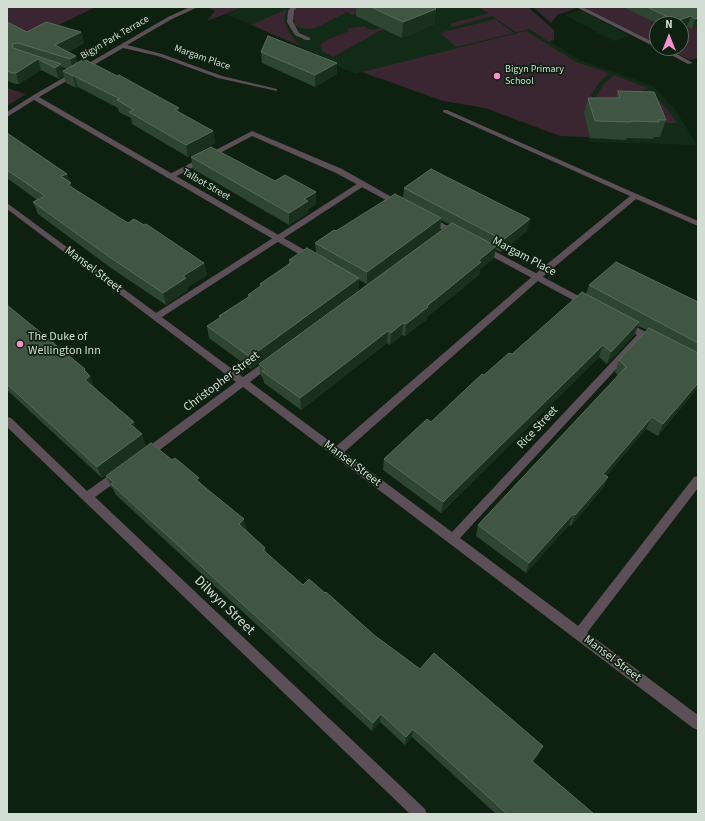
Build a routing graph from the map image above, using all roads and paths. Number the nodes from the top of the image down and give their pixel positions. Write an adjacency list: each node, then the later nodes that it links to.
1 (195, 7): 6 (street, Bigyn Park Terrace)
2 (294, 7): 4 (street)
3 (579, 7): 5 (street)
4 (308, 39)
5 (649, 42)
6 (122, 46): 10 (street, Bigyn Park Terrace); 11 (street, Margam Place)
7 (676, 56): 8 (street)
8 (690, 63)
9 (66, 72): 10 (street)
10 (73, 74): 12 (street, Bigyn Park Terrace)
11 (275, 90)
12 (34, 97): 14 (street, Bigyn Park Terrace); 15 (street, Talbot Street)
13 (445, 111): 17 (street)
14 (7, 115)
15 (170, 176): 16 (street); 23 (street, Talbot Street)
16 (363, 184): 19 (street); 23 (street)
17 (634, 197): 21 (street); 26 (street)
18 (7, 205): 28 (street, Mansel Street)
19 (409, 209)
20 (422, 216): 22 (street)
21 (698, 224)
22 (462, 237)
23 (279, 238): 25 (street, Talbot Street); 28 (street)
24 (476, 244): 26 (street, Margam Place)
25 (319, 262)
26 (537, 277): 27 (street, Margam Place); 35 (street)
27 (597, 309)
28 (156, 317): 33 (street, Mansel Street)
29 (617, 320): 30 (street)
30 (643, 334): 31 (street); 38 (street, Rice Street)
31 (664, 345)
32 (280, 354): 33 (street, Christopher Street)
33 (243, 382): 35 (street, Mansel Street); 37 (street, Christopher Street)
34 (7, 421): 37 (street, Dilwyn Street)
35 (337, 452): 38 (street, Mansel Street)
36 (698, 480): 39 (street)
37 (87, 497): 41 (street, Dilwyn Street)
38 (452, 539): 39 (street, Mansel Street)
39 (579, 634): 40 (street, Mansel Street)
40 (698, 723)
41 (420, 814)

